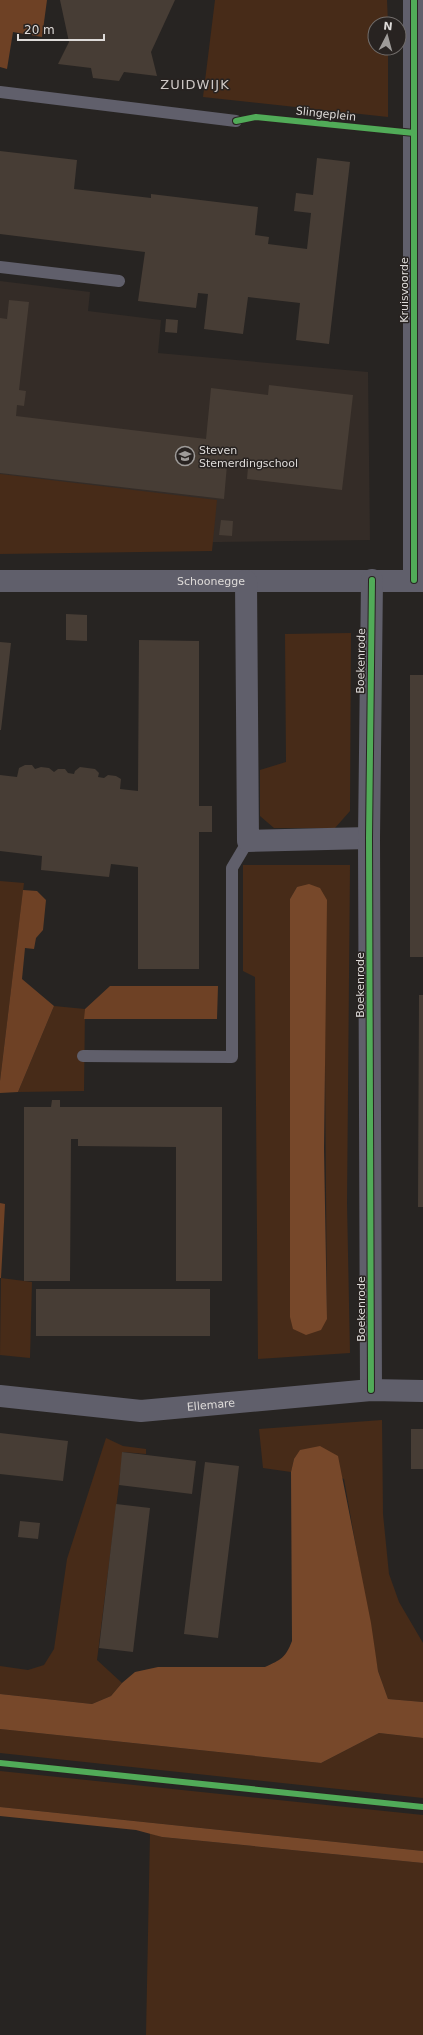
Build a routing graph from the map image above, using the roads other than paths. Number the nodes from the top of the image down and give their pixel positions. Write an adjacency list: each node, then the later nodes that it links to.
1 (414, 0): 2 (street, Kruisvoorde)
2 (418, 27): 8 (street, Kruisvoorde)
3 (0, 92): 4 (lane)
4 (236, 121)
5 (0, 267): 6 (lane)
6 (119, 281)
7 (372, 580): 8 (street, Schoonegge); 10 (street, Schoonegge); 11 (street, Boekenrode)
8 (419, 580)
9 (0, 581): 10 (street, Schoonegge)
10 (246, 581): 12 (street)
11 (369, 838): 12 (street); 14 (street, Boekenrode)
12 (248, 841): 13 (lane)
13 (83, 1056)
14 (371, 1390): 15 (street, Ellemare); 16 (street, Ellemare)
15 (423, 1391)
16 (0, 1396)

